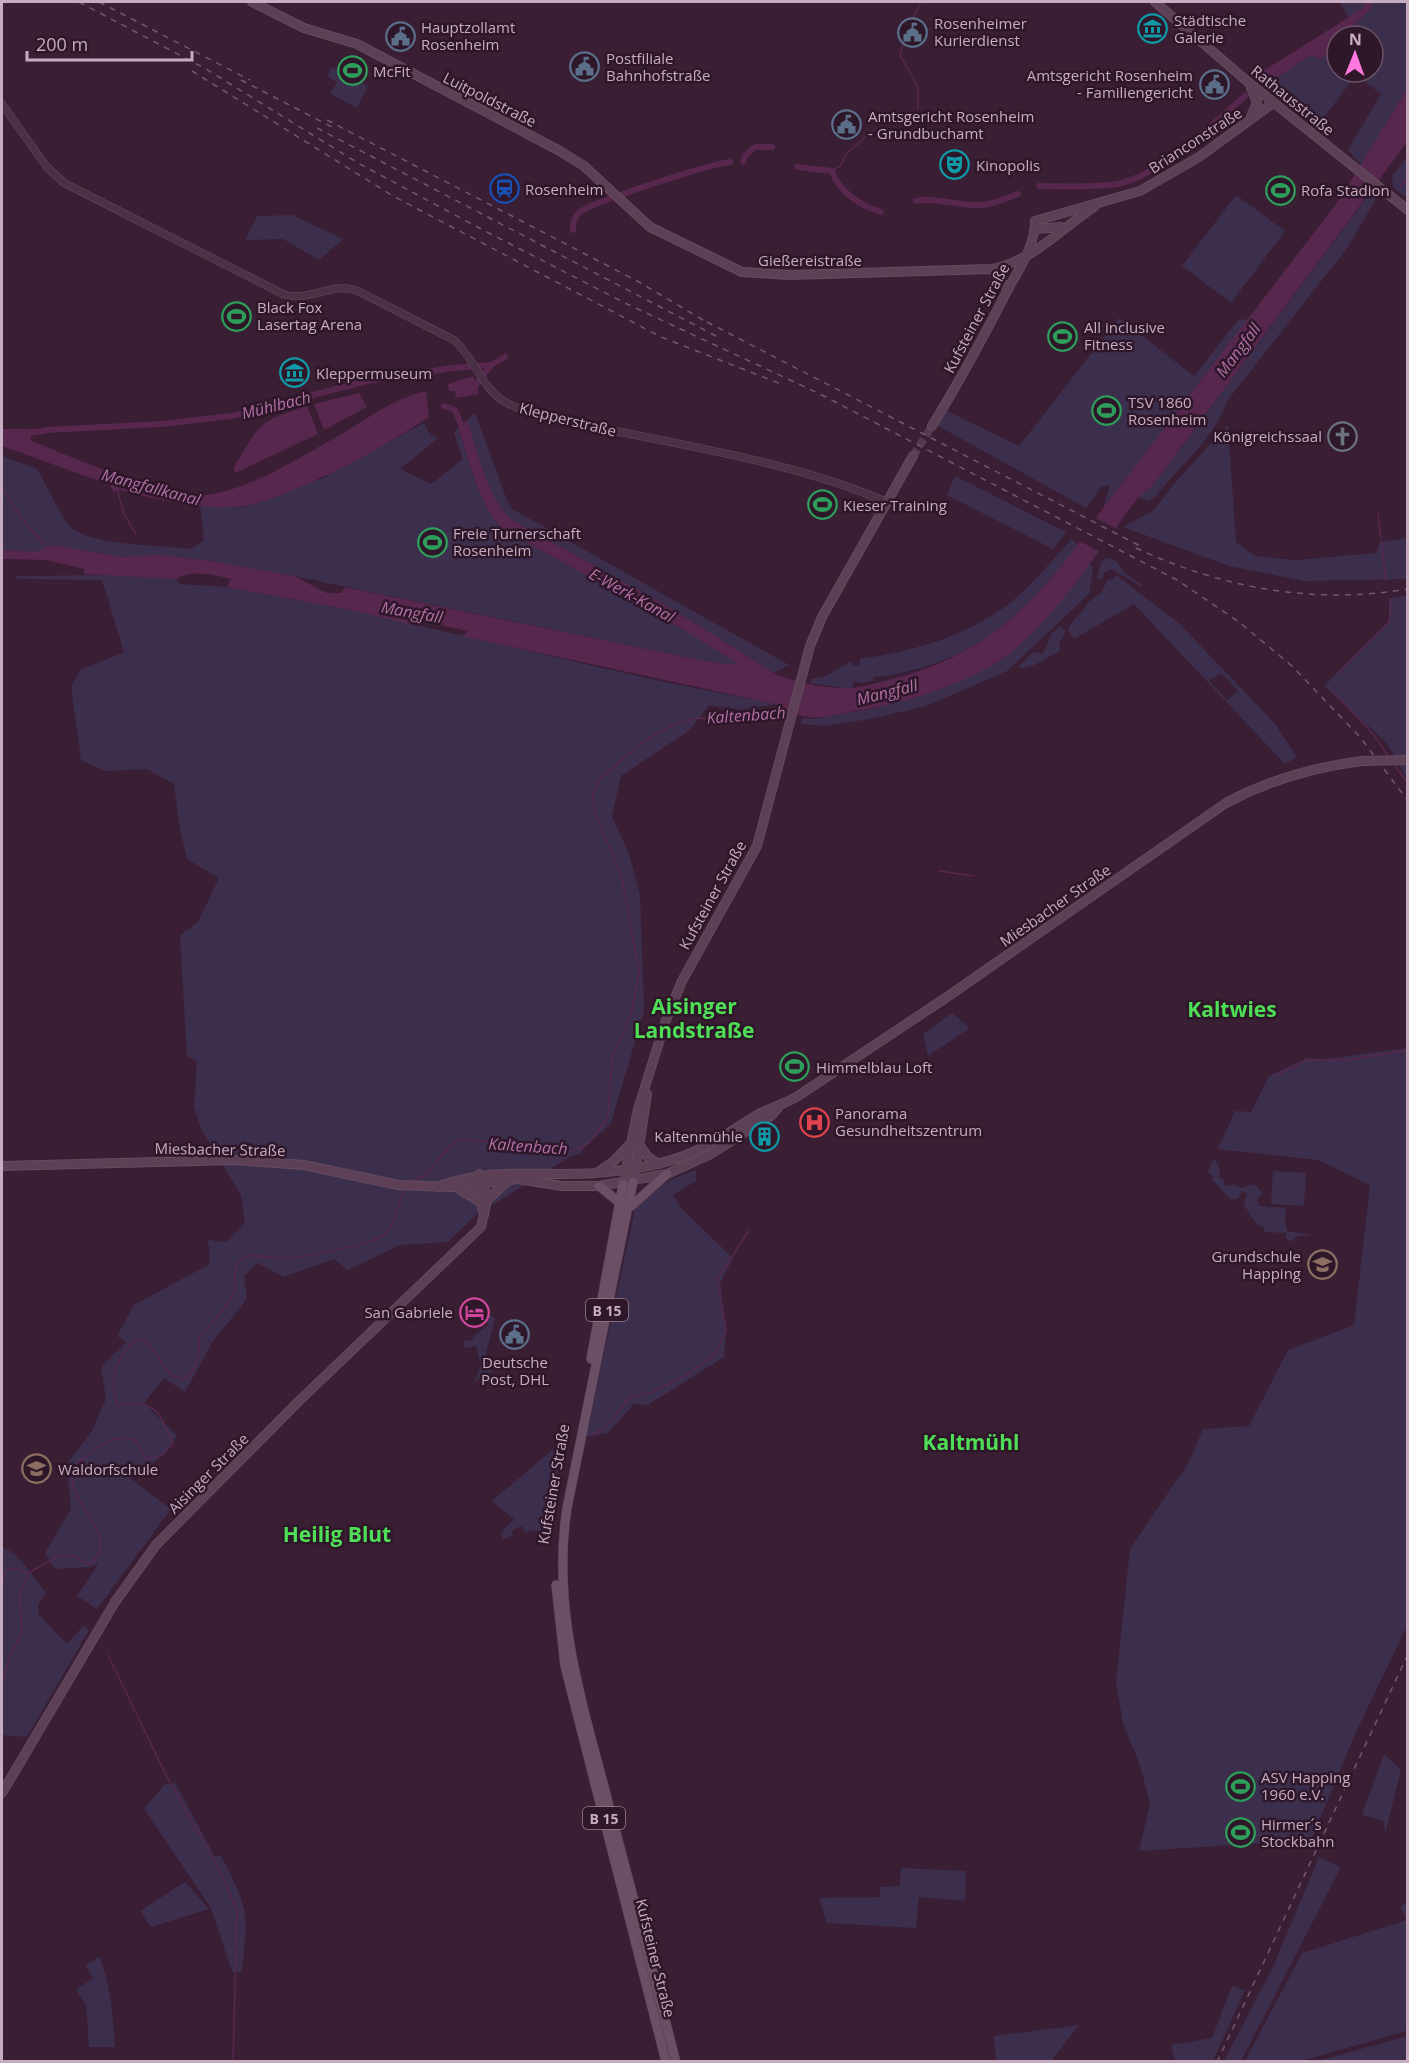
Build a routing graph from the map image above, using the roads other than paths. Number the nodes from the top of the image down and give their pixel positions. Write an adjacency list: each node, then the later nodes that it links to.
1 (252, 2): 7 (main road, Luitpoldstraße)
2 (1155, 2): 3 (main road, Rathausstraße)
3 (1248, 82): 4 (main road, Rathausstraße); 6 (main road)
4 (1273, 103): 6 (main road, Brianconstraße); 9 (main road, Rathausstraße)
5 (2, 104): 18 (street, Klepperstraße)
6 (1250, 120): 8 (main road, Brianconstraße)
7 (590, 171): 13 (main road, Gießereistraße)
8 (1095, 206): 10 (main road, Brianconstraße); 11 (main road, Brianconstraße)
9 (1407, 210)
10 (1035, 225): 11 (main road, Brianconstraße); 12 (main road, Kufsteiner Straße)
11 (1064, 226): 12 (main road, Brianconstraße)
12 (1025, 257): 13 (main road, Gießereistraße); 14 (main road, Kufsteiner Straße)
13 (992, 269): 14 (main road, Gießereistraße); 15 (main road)
14 (1015, 276): 15 (main road, Kufsteiner Straße)
15 (1008, 290): 16 (main road, Kufsteiner Straße)
16 (932, 426)
17 (913, 456): 19 (main road, Kufsteiner Straße)
18 (870, 495): 19 (street, Klepperstraße); 20 (street)
19 (887, 502): 20 (main road, Kufsteiner Straße)
20 (879, 517): 23 (main road, Kufsteiner Straße)
21 (1407, 760): 22 (main road, Miesbacher Straße, bridge)
22 (779, 1107): 24 (main road, Miesbacher Straße); 29 (main road, Miesbacher Straße)
23 (635, 1144): 24 (main road); 26 (main road, Kufsteiner Straße); 27 (main road, Kufsteiner Straße); 28 (main road)
24 (659, 1164): 26 (main road, Miesbacher Straße)
25 (2, 1166): 35 (main road, Miesbacher Straße)
26 (636, 1168): 27 (main road, Miesbacher Straße); 32 (main road, Kufsteiner Straße)
27 (626, 1170): 28 (main road, Miesbacher Straße); 32 (main road, Kufsteiner Straße)
28 (597, 1173): 31 (main road, Miesbacher Straße)
29 (667, 1174): 32 (main road, Miesbacher Straße); 37 (main road)
30 (510, 1179): 31 (main road, Miesbacher Straße); 34 (main road, Miesbacher Straße); 36 (main road)
31 (480, 1180): 33 (main road, Miesbacher Straße); 35 (main road, Miesbacher Straße); 36 (main road, Aisinger Straße)
32 (628, 1183): 34 (main road, Miesbacher Straße); 37 (main road, Kufsteiner Straße / B 15)
33 (456, 1186): 35 (main road, Miesbacher Straße); 36 (main road)
34 (599, 1186): 37 (main road)
35 (437, 1187)
36 (484, 1201): 38 (main road, Aisinger Straße)
37 (624, 1206): 39 (main road, Kufsteiner Straße / B 15); 40 (main road, Kufsteiner Straße / B 15)
38 (2, 1793)
39 (666, 2061)
40 (676, 2061)

